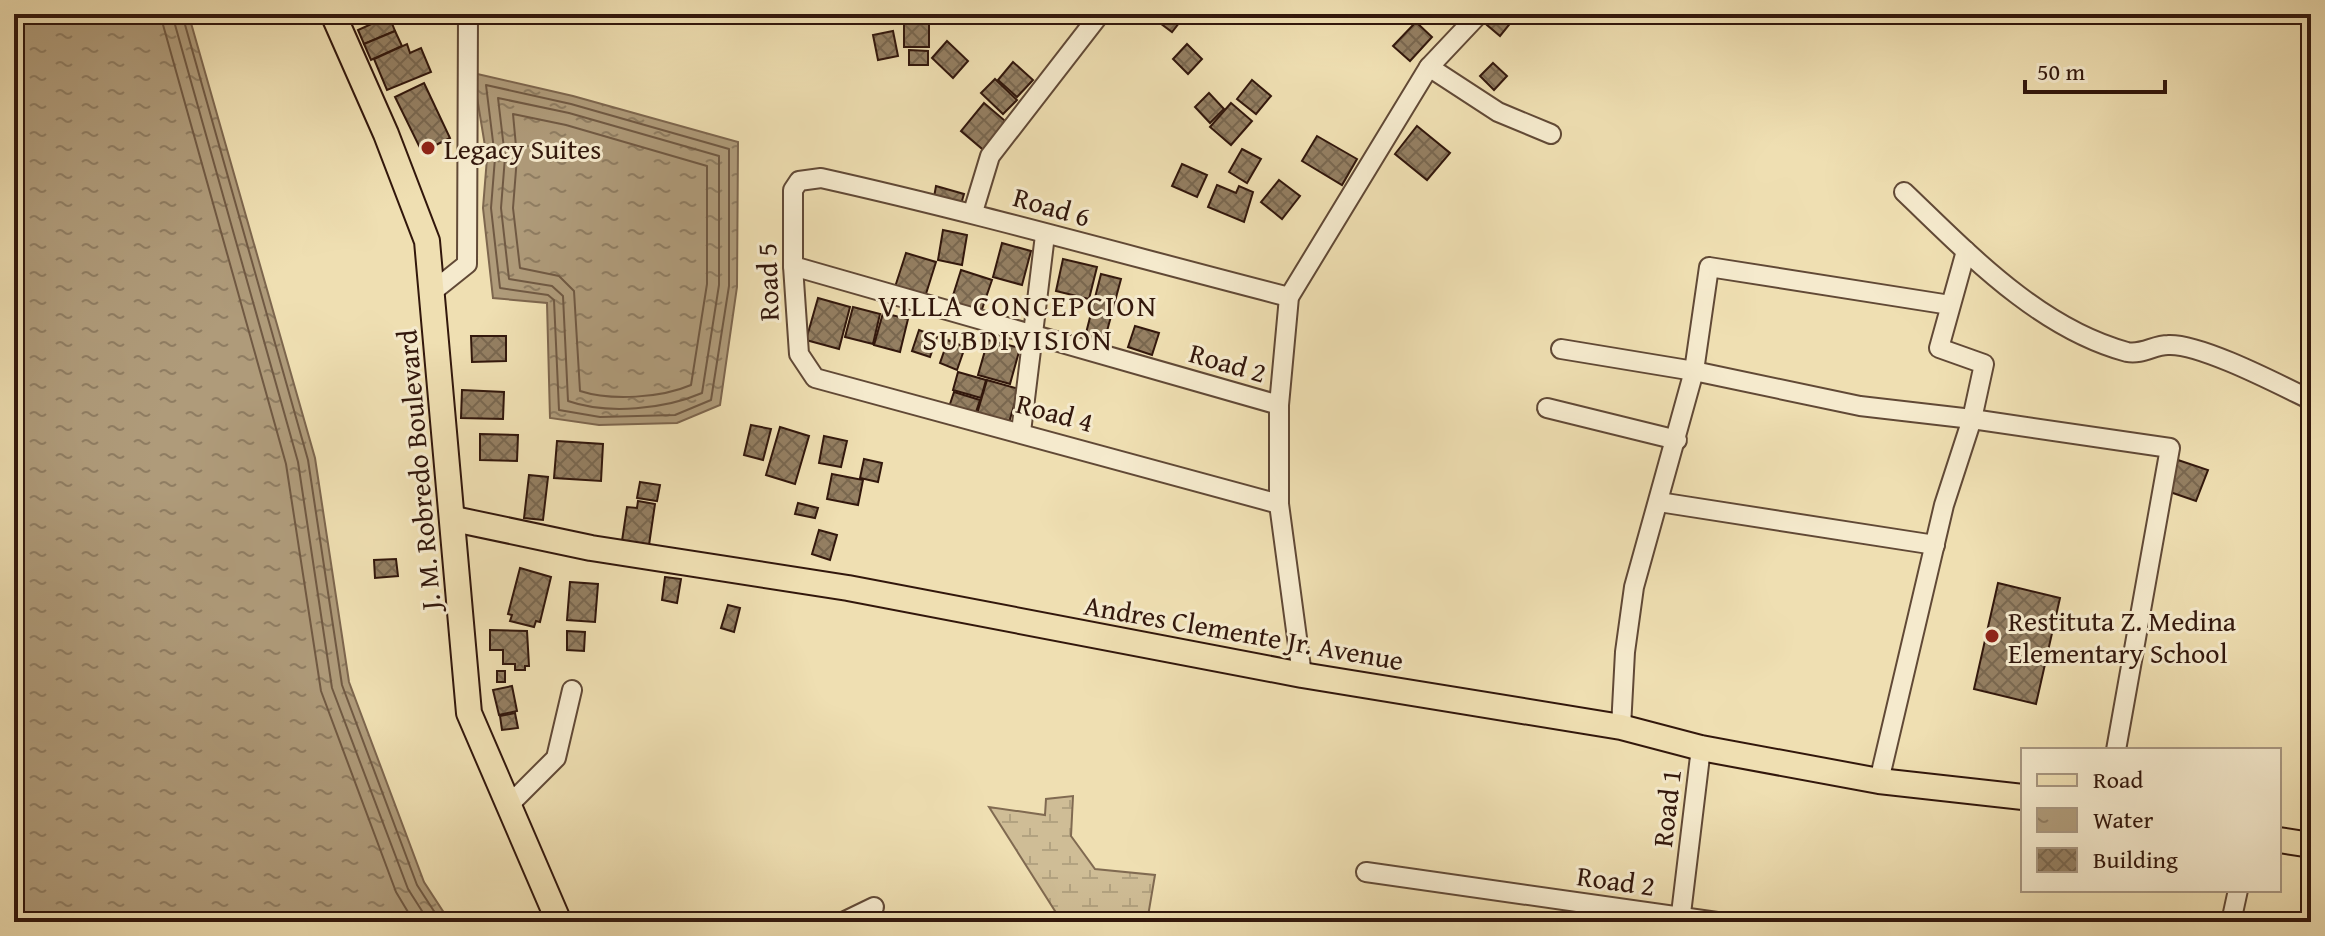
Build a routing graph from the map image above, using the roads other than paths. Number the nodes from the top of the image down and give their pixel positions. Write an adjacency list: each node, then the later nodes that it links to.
1 (333, 14): 13 (main road, J. M. Robredo Boulevard)
2 (468, 14): 13 (street)
3 (1100, 14): 9 (street)
4 (1479, 14): 5 (street)
5 (1429, 67): 6 (street); 14 (street)
6 (1551, 134)
7 (799, 181): 9 (street, Road 6); 12 (street, Road 5)
8 (1904, 192): 11 (street)
9 (973, 212): 10 (street, Road 6)
10 (1045, 235): 14 (street, Road 6); 16 (street)
11 (1966, 251): 15 (street); 20 (street)
12 (793, 266): 16 (street, Road 2); 19 (street, Road 5)
13 (432, 292): 28 (main road, J. M. Robredo Boulevard)
14 (1289, 297): 21 (street)
15 (1950, 305): 18 (street); 23 (street)
16 (1032, 335): 21 (street, Road 2); 24 (street)
17 (1561, 349): 18 (street)
18 (1694, 371): 23 (street); 25 (street)
19 (815, 378): 24 (street, Road 4)
20 (2311, 400)
21 (1279, 405): 27 (street)
22 (1547, 408): 25 (street)
23 (1972, 419): 29 (street); 34 (street)
24 (1021, 432): 27 (street, Road 4)
25 (1677, 440): 26 (street)
26 (1659, 502): 29 (street); 32 (street)
27 (1279, 504): 30 (street)
28 (454, 519): 30 (main road, Andres Clemente Jr. Avenue); 37 (main road, J. M. Robredo Boulevard)
29 (1935, 545): 35 (street)
30 (1302, 675): 32 (main road, Andres Clemente Jr. Avenue)
31 (572, 690): 37 (street)
32 (1621, 727): 33 (main road, Andres Clemente Jr. Avenue)
33 (1701, 748): 35 (main road, Andres Clemente Jr. Avenue); 43 (street, Road 1)
34 (2116, 748)
35 (1879, 781): 36 (main road, Andres Clemente Jr. Avenue)
36 (2021, 797)
37 (509, 805): 44 (main road, J. M. Robredo Boulevard)
38 (2281, 840): 39 (main road)
39 (2311, 845)
40 (1366, 872): 43 (street, Road 2)
41 (2238, 892): 47 (street)
42 (874, 907): 45 (street)
43 (1681, 920): 46 (street, Road 2)
44 (559, 922)
45 (843, 922)
46 (1717, 922)
47 (2231, 922)

